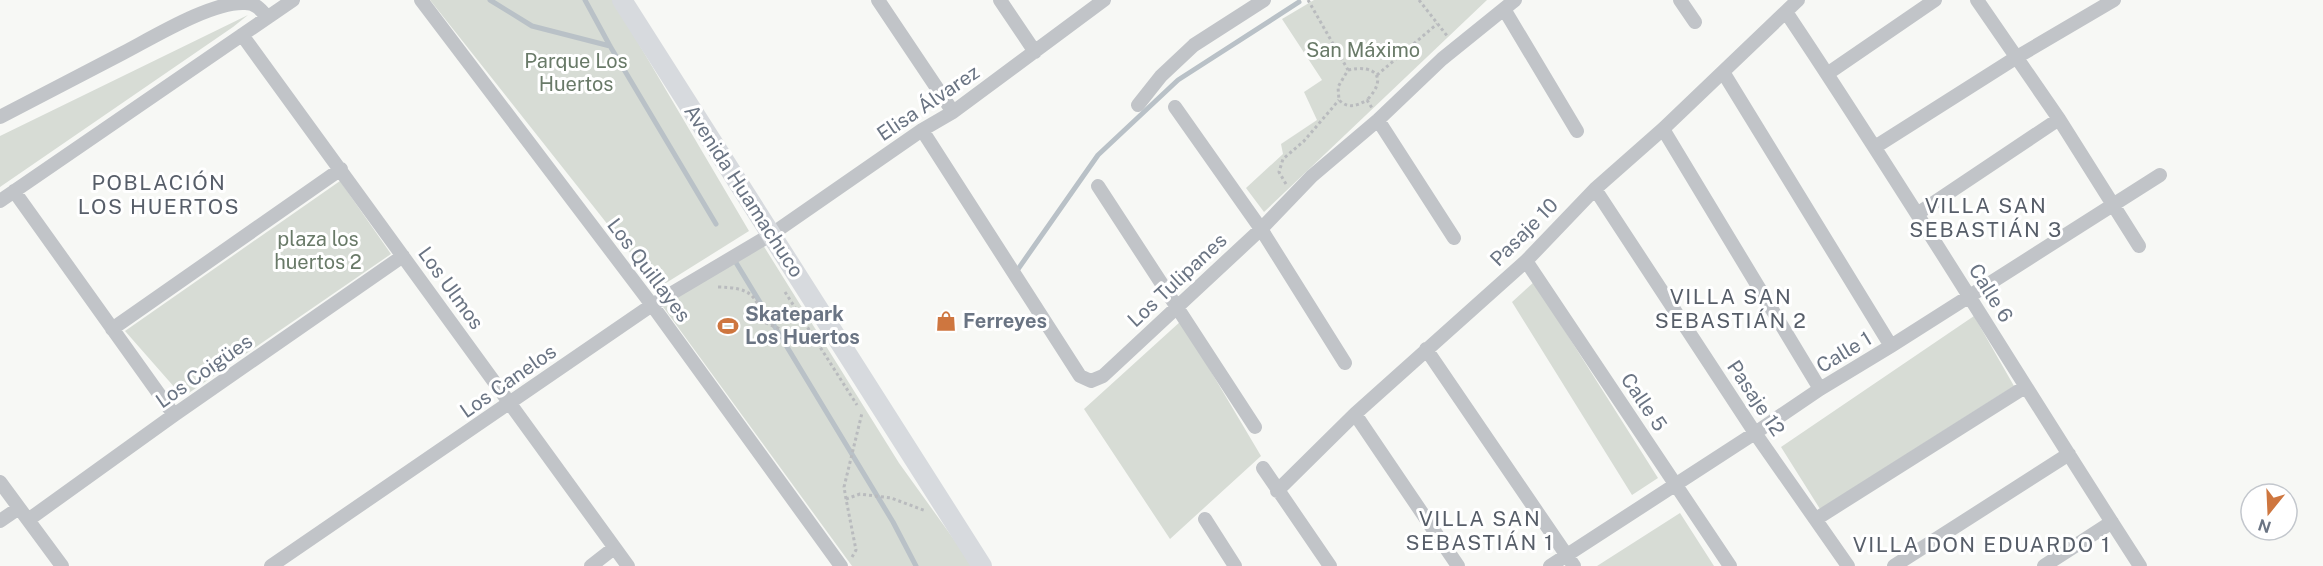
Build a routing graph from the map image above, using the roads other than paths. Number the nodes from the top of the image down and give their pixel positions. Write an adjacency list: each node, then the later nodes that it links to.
1 (293, 0): 15 (street)
2 (421, 0): 47 (street, Los Quillayes)
3 (621, 0): 41 (main road, Avenida Huamachuco)
4 (878, 0): 24 (street)
5 (1000, 0): 18 (street)
6 (1104, 0): 18 (street, Elisa Álvarez)
7 (1264, 0): 22 (street)
8 (1680, 0): 16 (street)
9 (1798, 0): 14 (street, Pasaje 10)
10 (1935, 0): 21 (street)
11 (1977, 0): 19 (street)
12 (2106, 2): 19 (street)
13 (1509, 4): 27 (street, Los Tulipanes); 30 (street)
14 (1786, 12): 20 (street, Pasaje 10); 21 (street, Calle 6)
15 (267, 17): 17 (street); 25 (street)
16 (1695, 22)
17 (242, 35): 32 (street, Los Ulmos); 36 (street)
18 (1035, 52): 24 (street, Elisa Álvarez)
19 (2017, 57): 26 (street); 31 (street)
20 (1722, 72): 28 (street, Pasaje 10); 50 (street)
21 (1827, 74): 31 (street, Calle 6)
22 (1138, 105)
23 (1175, 107): 40 (street)
24 (953, 112): 29 (street, Elisa Álvarez)
25 (0, 117)
26 (2059, 119): 38 (street); 39 (street)
27 (1378, 120): 40 (street, Los Tulipanes); 42 (street)
28 (1663, 129): 35 (street, Pasaje 10); 54 (street)
29 (922, 130): 41 (street, Elisa Álvarez); 48 (street, Los Tulipanes)
30 (1577, 131)
31 (1875, 147): 39 (street, Calle 6)
32 (342, 170): 44 (street, Los Ulmos); 49 (street)
33 (2160, 174): 38 (street, Calle 1)
34 (1098, 186): 48 (street)
35 (1594, 189): 45 (street, Pasaje 10); 59 (street, Pasaje 12)
36 (14, 191): 37 (street); 49 (street)
37 (0, 201)
38 (2113, 205): 43 (street); 46 (street, Calle 1)
39 (1917, 214): 46 (street, Calle 6)
40 (1261, 229): 48 (street, Los Tulipanes); 52 (street)
41 (772, 234): 47 (street, Los Canelos); 78 (main road, Avenida Huamachuco)
42 (1454, 238)
43 (2139, 246)
44 (404, 256): 55 (street, Los Ulmos); 57 (street, Los Coigües)
45 (1526, 261): 51 (street, Pasaje 10); 63 (street, Calle 5)
46 (1970, 295): 50 (street, Calle 1); 53 (street, Calle 6)
47 (651, 305): 55 (street, Los Canelos); 77 (street, Los Quillayes)
48 (1177, 306): 58 (street)
49 (112, 329): 57 (street)
50 (1891, 346): 54 (street, Calle 1)
51 (1426, 349): 56 (street, Pasaje 10); 72 (street)
52 (1345, 363)
53 (2025, 387): 60 (street, Calle 6); 67 (street)
54 (1820, 389): 59 (street, Calle 1)
55 (511, 403): 71 (street, Los Ulmos); 73 (street, Los Canelos)
56 (1355, 414): 64 (street, Pasaje 10); 81 (street)
57 (174, 415): 68 (street, Los Coigües)
58 (1255, 428)
59 (1755, 433): 63 (street, Calle 1); 67 (street, Pasaje 12)
60 (2069, 454): 70 (street, Calle 6); 85 (street)
61 (1263, 468): 64 (street)
62 (0, 482): 65 (street)
63 (1677, 485): 72 (street, Calle 1); 83 (street, Calle 5)
64 (1277, 491): 80 (street)
65 (19, 508): 68 (street); 69 (street)
66 (1205, 519): 79 (street)
67 (1816, 519): 84 (street, Pasaje 12)
68 (28, 520): 74 (street)
69 (0, 521)
70 (2112, 522): 86 (street); 87 (street, Calle 6)
71 (614, 548): 75 (street); 76 (street, Los Ulmos)
72 (1571, 561): 82 (street, Calle 1)
73 (279, 564)
74 (62, 566)
75 (591, 566)
76 (628, 566)
77 (841, 566)
78 (982, 566)
79 (1235, 566)
80 (1329, 566)
81 (1458, 566)
82 (1550, 566)
83 (1730, 566)
84 (1848, 566)
85 (1894, 566)
86 (2044, 566)
87 (2140, 566)

